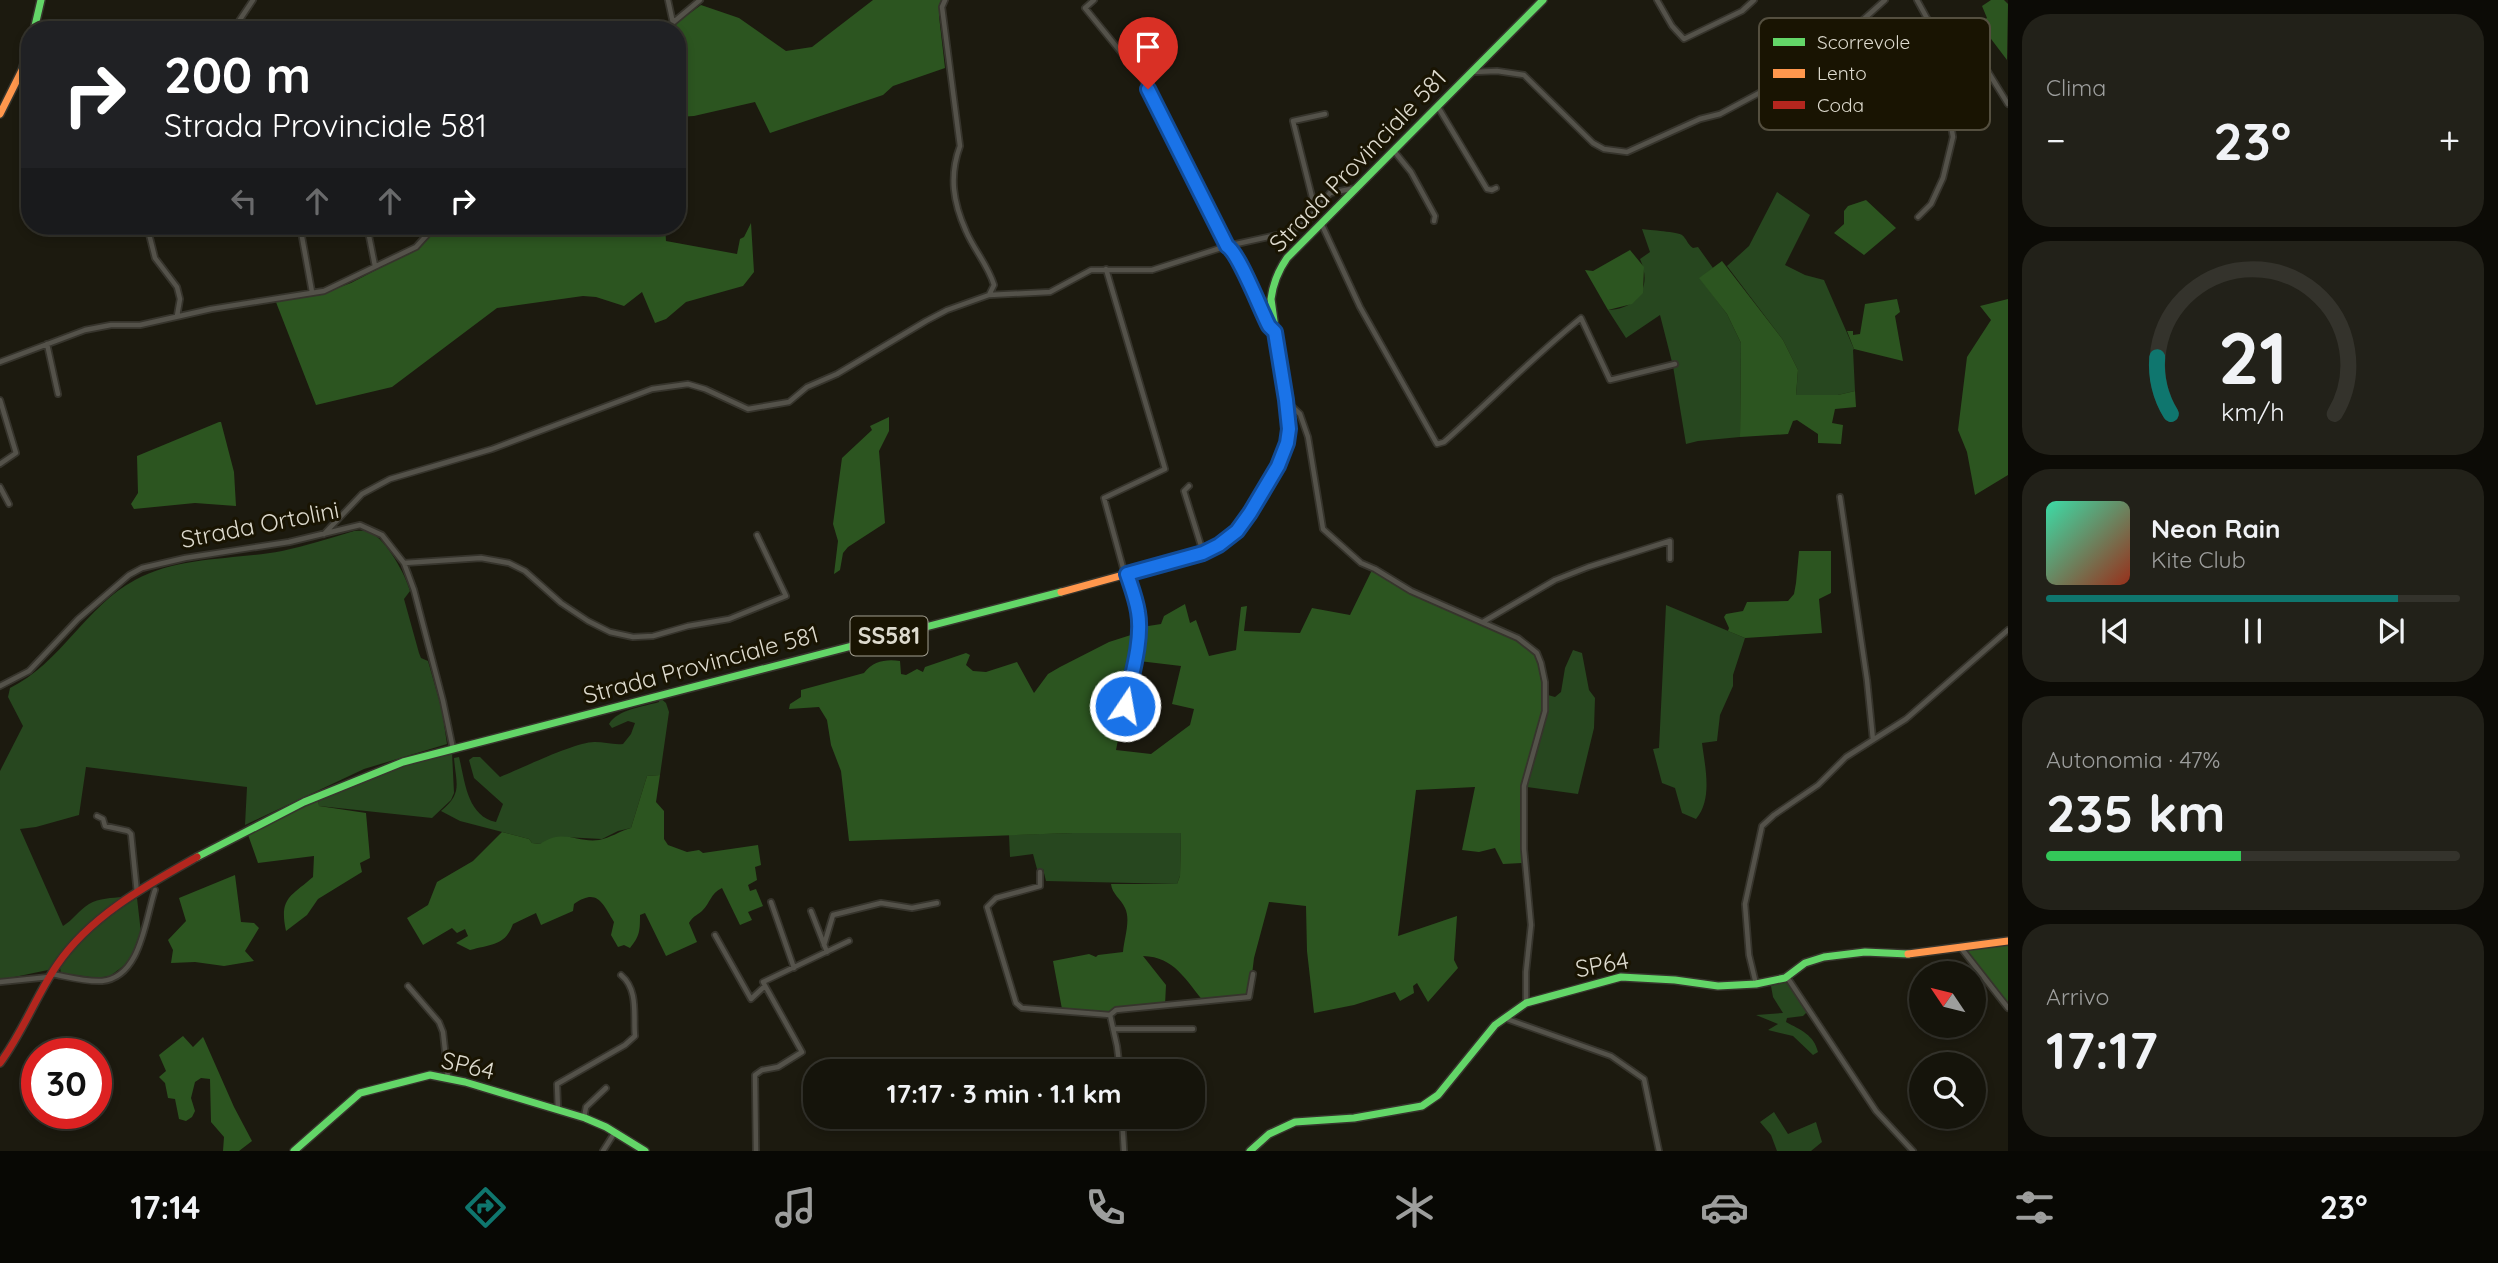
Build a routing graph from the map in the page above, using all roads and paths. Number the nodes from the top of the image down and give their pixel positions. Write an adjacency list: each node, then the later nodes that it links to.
1 (41, 0): 14 (main road)
2 (253, 0): 15 (street)
3 (667, 0): 16 (street)
4 (700, 0): 17 (street)
5 (945, 0): 42 (street)
6 (1094, 0): 38 (street)
7 (1543, 0): 19 (main road, Strada Provinciale 581 / SS581)
8 (1657, 0): 9 (street)
9 (1754, 0)
10 (1885, 0): 12 (street)
11 (1917, 0): 13 (street)
12 (1865, 18)
13 (1927, 18)
14 (36, 21)
15 (239, 21)
16 (672, 21)
17 (675, 21)
18 (21, 72): 24 (main road)
19 (1472, 72): 21 (street); 23 (main road, Strada Provinciale 581 / SS581)
20 (1990, 75): 22 (street)
21 (1759, 93)
22 (2008, 103)
23 (1437, 107): 27 (main road, Strada Provinciale 581 / SS581); 29 (street)
24 (0, 114)
25 (1325, 114): 30 (street)
26 (1952, 130): 31 (street)
27 (1394, 151): 28 (main road, Strada Provinciale 581 / SS581); 32 (street)
28 (1357, 188): 30 (street); 33 (main road, Strada Provinciale 581 / SS581)
29 (1496, 188)
30 (1316, 214): 38 (street)
31 (1918, 217)
32 (1434, 221)
33 (1322, 225): 44 (main road, Strada Provinciale 581 / SS581); 47 (street)
34 (149, 235): 43 (street)
35 (302, 235): 41 (street)
36 (369, 235): 39 (street)
37 (427, 235): 39 (street)
38 (1227, 246): 40 (street); 44 (street)
39 (375, 267): 41 (street)
40 (1106, 269): 42 (street); 61 (street)
41 (312, 292): 43 (street)
42 (989, 295): 56 (street)
43 (177, 316): 45 (street)
44 (1275, 332): 50 (main road, Strada Provinciale 581 / SS581)
45 (47, 344): 46 (street); 48 (street)
46 (0, 362)
47 (1675, 364)
48 (58, 394)
49 (0, 400): 51 (street)
50 (1286, 400): 58 (main road, Strada Provinciale 581 / SS581); 62 (street)
51 (0, 464)
52 (1189, 486): 58 (street)
53 (0, 487): 55 (street)
54 (1840, 497): 66 (street)
55 (9, 504)
56 (324, 534): 60 (street, Strada Ortolini); 64 (street, Strada Ortolini)
57 (757, 535): 60 (street)
58 (1203, 553): 61 (main road, Strada Provinciale 581 / SS581)
59 (1670, 559): 62 (street)
60 (404, 563): 67 (street, Strada Ortolini)
61 (1126, 574): 65 (street); 67 (main road, Strada Provinciale 581 / SS581)
62 (1482, 623): 90 (street)
63 (2008, 630): 66 (street)
64 (0, 686)
65 (1125, 706)
66 (1873, 740): 87 (street)
67 (453, 749): 71 (main road, Strada Provinciale 581 / SS581)
68 (97, 816): 71 (street)
69 (1040, 872): 92 (street)
70 (155, 890): 83 (street)
71 (137, 893): 83 (main road, Strada Provinciale 581 / SS581)
72 (771, 902): 81 (street)
73 (937, 904): 78 (street)
74 (811, 911): 78 (street)
75 (715, 935): 89 (street)
76 (2008, 941): 79 (main road, SP64 / SP64)
77 (849, 942): 80 (street)
78 (824, 945): 80 (street)
79 (1960, 947): 85 (main road, SP64 / SP64); 91 (street)
80 (827, 952): 81 (street)
81 (794, 968): 89 (street)
82 (1253, 974): 92 (street)
83 (50, 975): 86 (street); 97 (main road, Strada Provinciale 581 / SS581)
84 (621, 975): 100 (street)
85 (1786, 976): 87 (main road, SP64 / SP64); 111 (street)
86 (0, 982)
87 (1756, 985): 90 (main road, SP64 / SP64)
88 (408, 986): 98 (street)
89 (765, 986): 107 (street)
90 (1527, 1003): 93 (main road, SP64 / SP64)
91 (2008, 1009)
92 (1110, 1015): 94 (street)
93 (1503, 1018): 109 (main road, SP64 / SP64); 110 (street)
94 (1113, 1028): 95 (street); 96 (street)
95 (1193, 1029)
96 (1118, 1059)
97 (0, 1063)
98 (449, 1078): 100 (main road, SP64 / SP64); 104 (main road, SP64 / SP64)
99 (606, 1088): 101 (street)
100 (558, 1110): 101 (main road, SP64 / SP64)
101 (584, 1118): 103 (main road, SP64 / SP64)
102 (1123, 1129): 108 (street)
103 (615, 1132): 105 (street); 106 (main road, SP64 / SP64)
104 (294, 1151)
105 (603, 1151)
106 (645, 1151)
107 (756, 1151)
108 (1124, 1151)
109 (1251, 1151)
110 (1659, 1151)
111 (1913, 1151)

